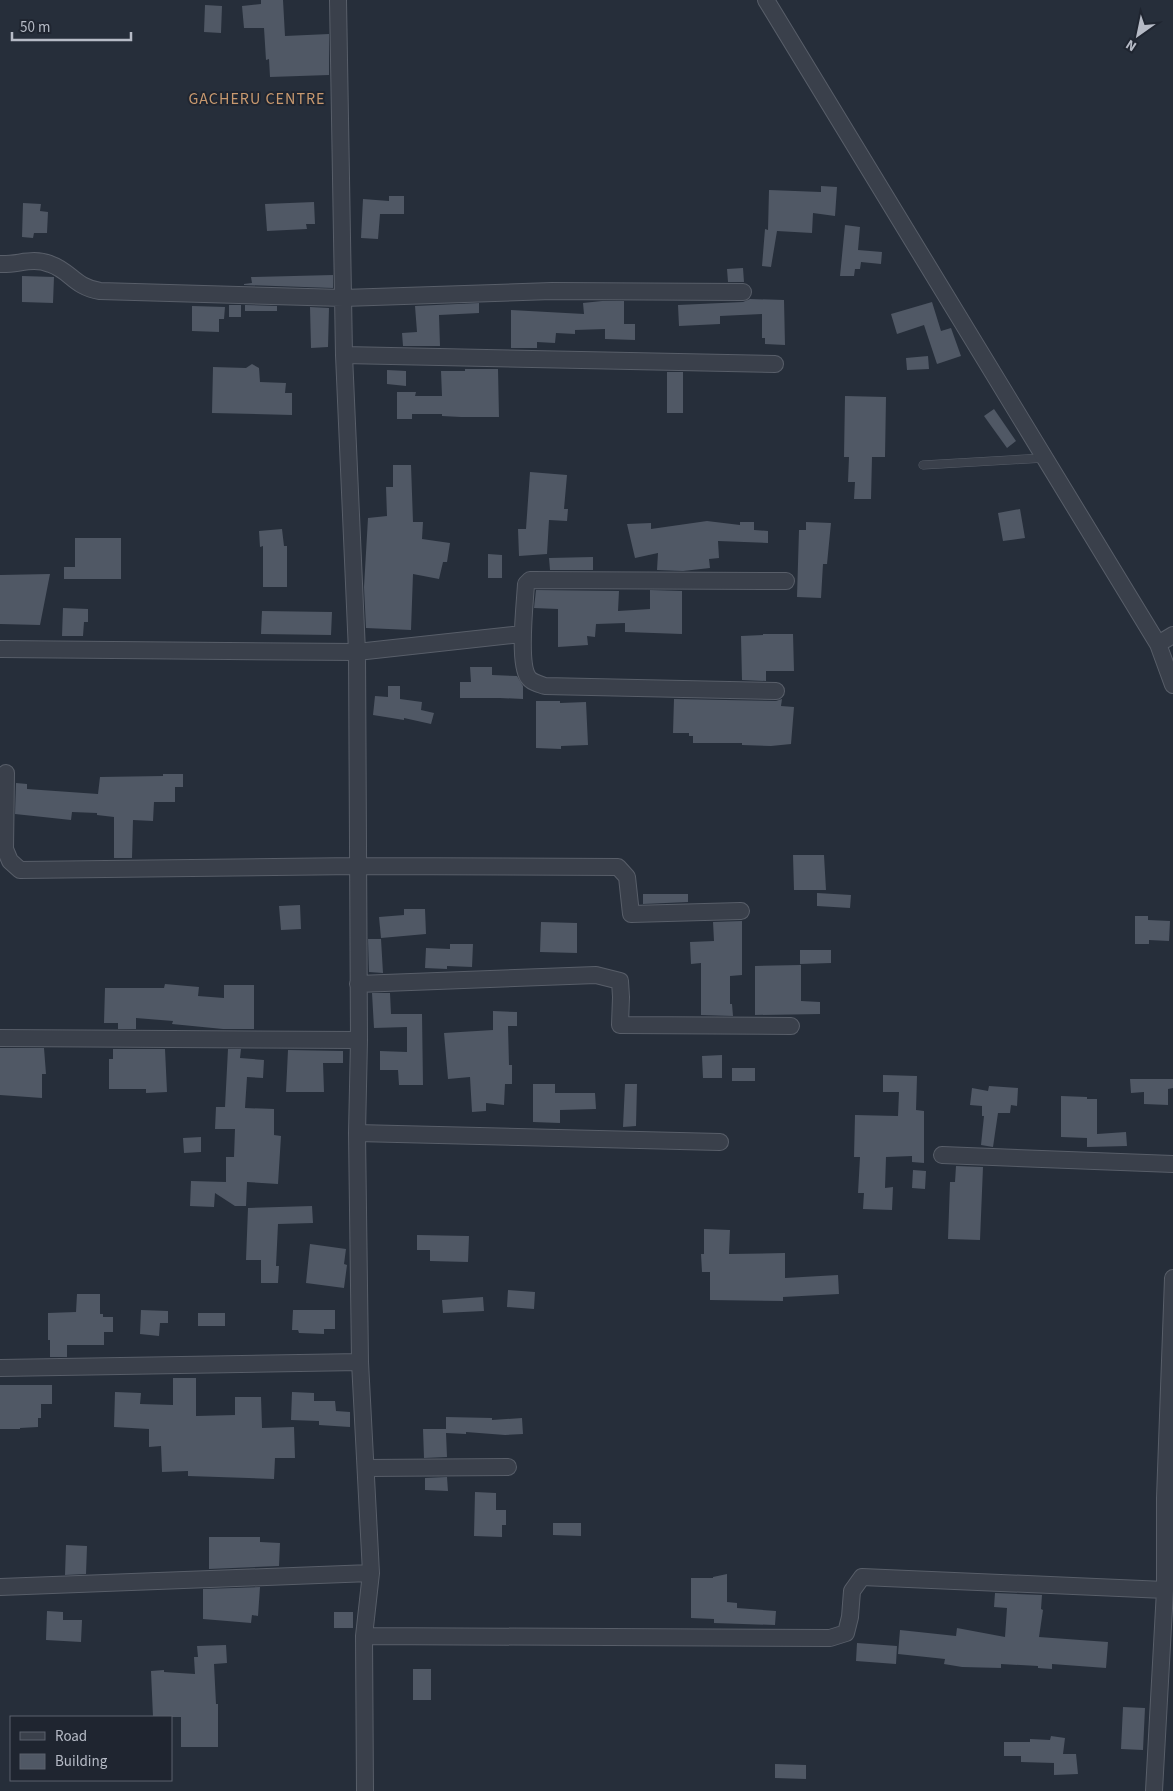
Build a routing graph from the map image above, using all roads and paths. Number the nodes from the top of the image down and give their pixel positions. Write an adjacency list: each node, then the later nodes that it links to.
1 (338, 0): 5 (street)
2 (766, 0): 8 (street)
3 (0, 264): 5 (street)
4 (744, 292): 5 (street)
5 (343, 298): 6 (street)
6 (344, 355): 7 (street); 15 (street)
7 (775, 364)
8 (1044, 458): 9 (lane); 13 (street)
9 (923, 465)
10 (786, 581): 11 (street)
11 (522, 634): 15 (street); 17 (street)
12 (1173, 635): 13 (street)
13 (1158, 644): 16 (street)
14 (0, 649): 15 (street)
15 (357, 652): 19 (street)
16 (1173, 685)
17 (776, 691)
18 (6, 774): 19 (street)
19 (357, 866): 20 (street); 21 (street)
20 (741, 911)
21 (358, 984): 22 (street); 24 (street)
22 (791, 1026)
23 (0, 1038): 24 (street)
24 (359, 1040): 25 (street)
25 (357, 1133): 26 (street); 30 (street)
26 (720, 1142)
27 (942, 1155): 28 (street)
28 (1173, 1164)
29 (1173, 1278): 34 (street)
30 (360, 1362): 31 (street); 33 (street)
31 (0, 1368)
32 (508, 1467): 33 (street)
33 (367, 1468): 35 (street)
34 (1169, 1497): 37 (street)
35 (372, 1573): 36 (street); 38 (street)
36 (0, 1587)
37 (1165, 1590): 38 (street); 40 (street)
38 (364, 1636): 39 (street)
39 (365, 1791)
40 (1154, 1791)

